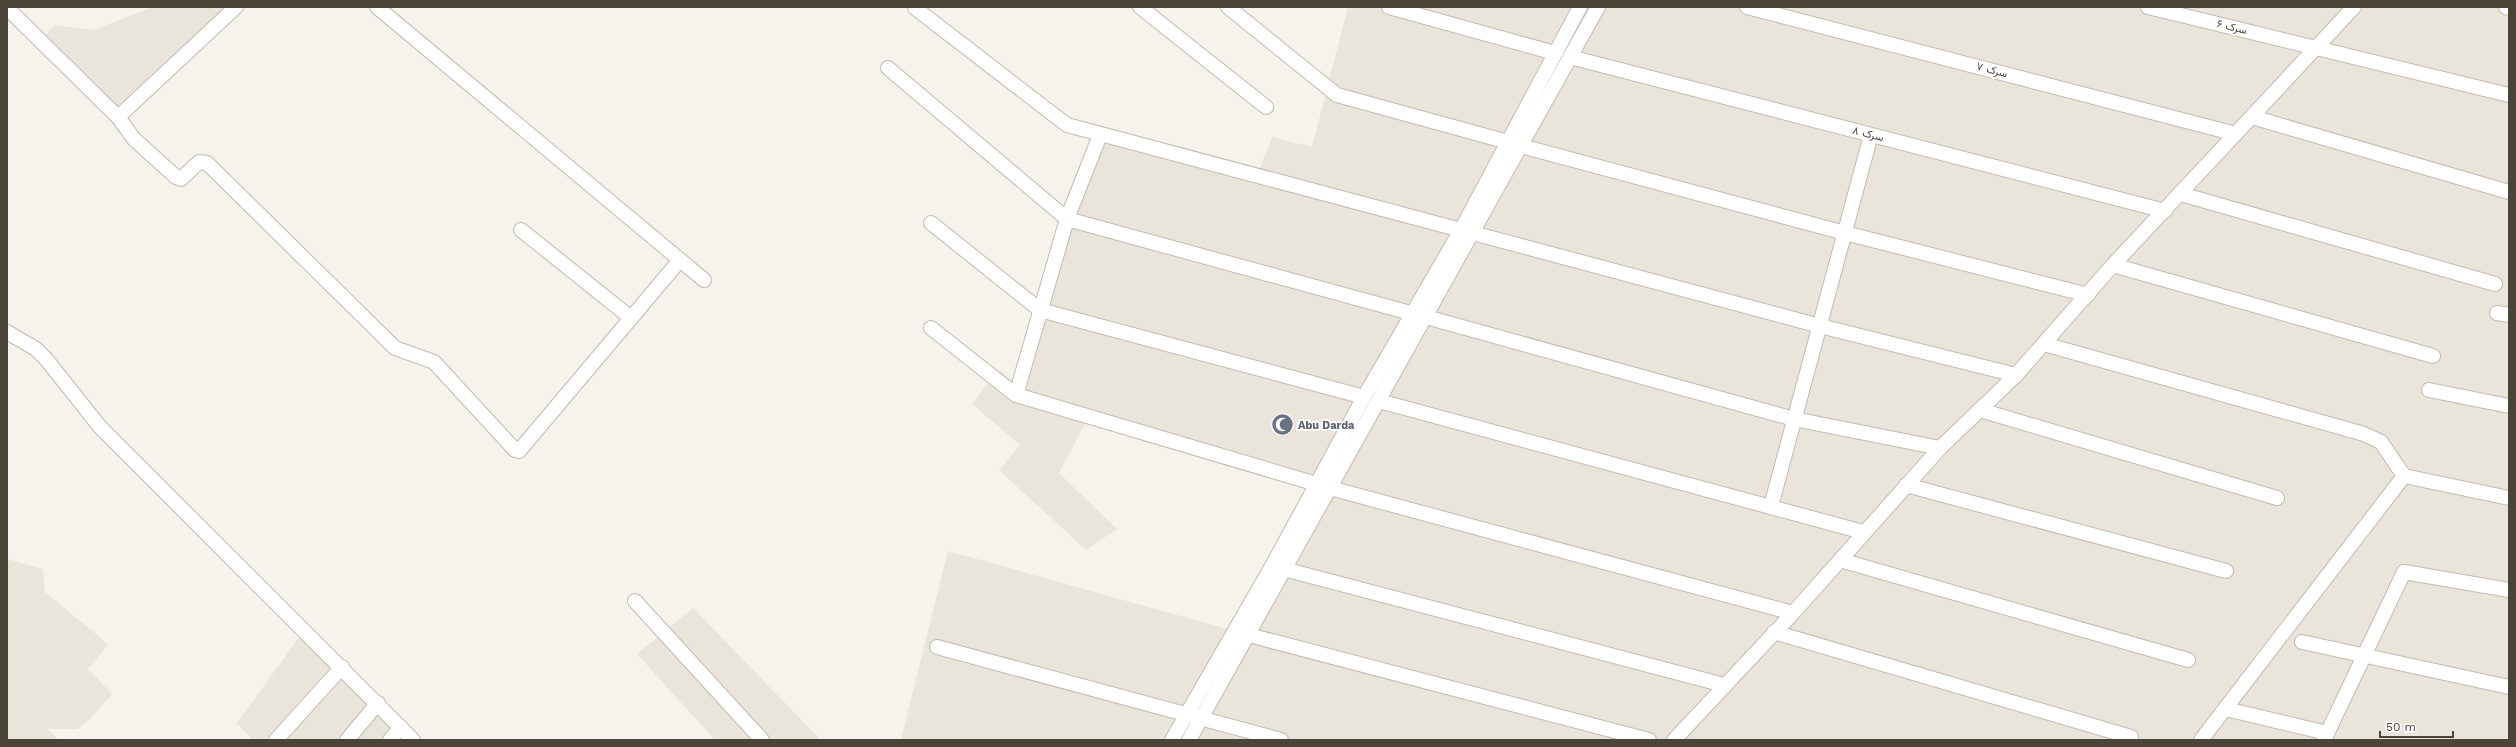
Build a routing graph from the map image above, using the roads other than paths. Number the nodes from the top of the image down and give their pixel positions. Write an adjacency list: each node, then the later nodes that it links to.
1 (236, 7): 19 (street)
2 (377, 7): 33 (street)
3 (1140, 7): 18 (street)
4 (1228, 7): 24 (street)
5 (1389, 7): 14 (street)
6 (1580, 7): 14 (street)
7 (1598, 7): 15 (street)
8 (1747, 7): 21 (street, سرک ۷)
9 (2148, 7): 13 (street, سرک ۶)
10 (2354, 7): 13 (street)
11 (7, 8): 19 (street)
12 (915, 8): 22 (street)
13 (2316, 48): 17 (street, سرک ۶); 20 (street)
14 (1555, 53): 24 (street)
15 (1570, 57): 23 (street, سرک ۸); 24 (street)
16 (888, 68): 28 (street)
17 (2509, 96)
18 (1266, 107)
19 (118, 117): 40 (street)
20 (2252, 117): 21 (street); 25 (street)
21 (2236, 134): 26 (street)
22 (1100, 135): 28 (street); 31 (street)
23 (1871, 135): 27 (street, سرک ۸); 32 (street)
24 (1515, 144): 31 (street); 32 (street)
25 (2509, 192)
26 (2181, 194): 27 (street); 36 (street)
27 (2165, 211): 34 (street)
28 (1067, 219): 38 (street); 39 (street)
29 (931, 223): 38 (street)
30 (520, 230): 40 (street)
31 (1467, 232): 39 (street); 41 (street)
32 (1845, 233): 37 (street); 41 (street)
33 (680, 260): 35 (street); 40 (street)
34 (2113, 265): 37 (street); 45 (street)
35 (704, 280)
36 (2495, 284)
37 (2088, 295): 44 (street)
38 (1040, 310): 48 (street); 49 (street)
39 (1420, 316): 49 (street); 50 (street); 53 (street)
40 (630, 318)
41 (1820, 326): 46 (street); 53 (street)
42 (930, 328): 48 (street)
43 (7, 332): 75 (street)
44 (2044, 344): 46 (street); 55 (street)
45 (2433, 356)
46 (2016, 375): 52 (street)
47 (2429, 390): 51 (street)
48 (1016, 396): 56 (street)
49 (1364, 397): 56 (street)
50 (1379, 401): 56 (street); 60 (street)
51 (2509, 406)
52 (1980, 410): 54 (street); 58 (street)
53 (1794, 419): 54 (street); 60 (street)
54 (1940, 448): 57 (street)
55 (2404, 476): 59 (street); 79 (street)
56 (1324, 486): 63 (street); 67 (street)
57 (1906, 486): 61 (street); 64 (street)
58 (2277, 498)
59 (2509, 498)
60 (1771, 506): 61 (street)
61 (1863, 532): 62 (street)
62 (1840, 560): 67 (street); 74 (street)
63 (1278, 568): 68 (street); 70 (street); 76 (street)
64 (2226, 571)
65 (2509, 590): 73 (street)
66 (635, 601): 89 (street)
67 (1793, 613): 69 (street)
68 (1234, 631): 70 (street); 80 (street)
69 (1774, 632): 76 (street); 83 (street)
70 (1248, 635): 81 (street); 93 (street)
71 (2302, 642): 73 (street)
72 (937, 647): 80 (street)
73 (2362, 656): 77 (street); 84 (street)
74 (2188, 660)
75 (342, 667): 78 (street); 85 (street)
76 (1724, 685): 94 (street)
77 (2509, 687)
78 (378, 703): 82 (street); 86 (street)
79 (2226, 709): 84 (street); 95 (street)
80 (1187, 713): 81 (street); 90 (street)
81 (1202, 717): 91 (street); 92 (street)
82 (400, 727): 87 (street); 88 (street)
83 (2132, 737)
84 (2326, 737)
85 (276, 740)
86 (347, 740)
87 (390, 740)
88 (414, 740)
89 (762, 740)
90 (1172, 740)
91 (1189, 740)
92 (1281, 740)
93 (1649, 740)
94 (1674, 740)
95 (2201, 740)

